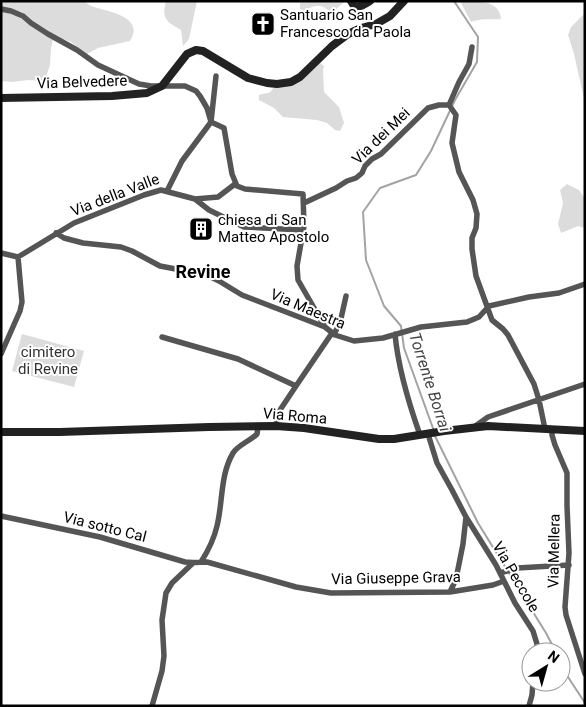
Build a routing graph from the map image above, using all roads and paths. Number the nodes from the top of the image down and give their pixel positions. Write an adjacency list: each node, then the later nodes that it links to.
1 (351, 1): 2 (main road)
2 (370, 1)
3 (404, 1): 7 (main road)
4 (1, 9): 7 (street)
5 (472, 47): 9 (street)
6 (216, 76): 10 (street)
7 (162, 86): 8 (main road, Via Belvedere); 10 (street)
8 (1, 98)
9 (451, 107): 14 (street, Via dei Mei); 21 (street, Via Mellera)
10 (211, 122): 11 (street); 12 (street, Via della Valle)
11 (235, 184): 13 (street); 14 (street)
12 (167, 191): 13 (street); 16 (street, Via della Valle)
13 (194, 198): 15 (street)
14 (304, 203): 15 (street)
15 (302, 230): 22 (street)
16 (56, 233): 18 (street, Via della Valle); 22 (street, Via Maestra)
17 (1, 253): 18 (street)
18 (18, 256): 26 (street)
19 (585, 284): 21 (street, Via Maestra)
20 (346, 296): 23 (street)
21 (488, 307): 24 (street, Via Maestra); 29 (street, Via Mellera)
22 (325, 327): 23 (street, Via Maestra)
23 (333, 334): 24 (street, Via Maestra); 28 (street)
24 (397, 334): 36 (street, Via Peccole)
25 (162, 337): 28 (street)
26 (1, 354)
27 (585, 384): 29 (street)
28 (296, 386): 30 (street)
29 (539, 400): 32 (street); 33 (street, Via Mellera)
30 (276, 426): 31 (main road, Via Roma); 36 (main road, Via Roma)
31 (258, 427): 35 (main road, Via Roma); 39 (street)
32 (474, 427): 33 (main road, Via Roma); 36 (main road, Via Roma)
33 (548, 429): 34 (main road, Via Roma); 41 (street, Via Mellera)
34 (585, 431)
35 (1, 432)
36 (426, 434): 38 (street, Via Peccole)
37 (1, 516): 40 (street, Via sotto Cal)
38 (466, 518): 42 (street, Via Peccole); 44 (street)
39 (201, 562): 40 (street, Via sotto Cal); 44 (street, Via Giuseppe Grava)
40 (193, 563): 48 (street)
41 (569, 565): 42 (street); 46 (street, Via Mellera)
42 (503, 572): 43 (street, Via Peccole)
43 (504, 581): 44 (street, Via Giuseppe Grava); 45 (street, Via Peccole)
44 (450, 592)
45 (536, 642)
46 (585, 674)
47 (532, 692): 49 (street)
48 (152, 706)
49 (529, 706)

